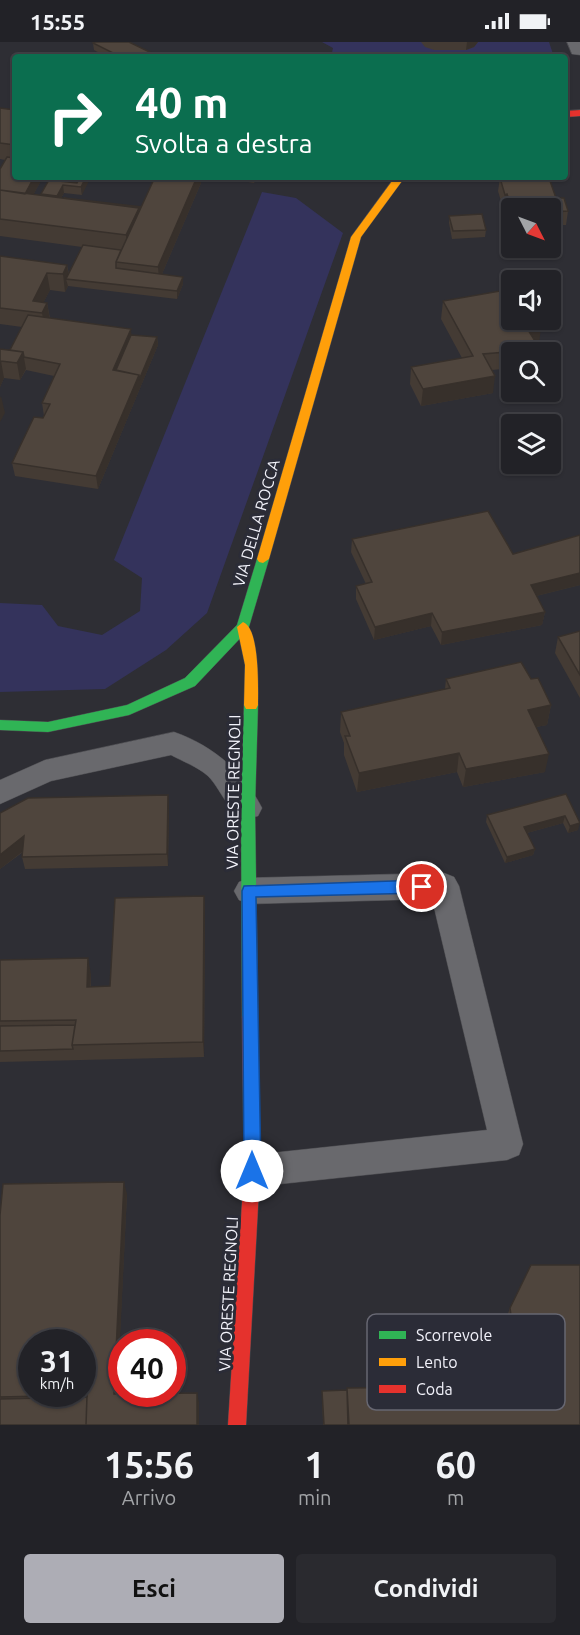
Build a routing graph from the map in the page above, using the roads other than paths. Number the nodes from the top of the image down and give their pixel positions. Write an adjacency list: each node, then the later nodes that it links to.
1 (578, 42): 2 (street)
2 (580, 49)
3 (398, 180): 4 (main road, VIA DELLA ROCCA)
4 (243, 627): 5 (main road, VIA DELLA ROCCA); 7 (main road, VIA ORESTE REGNOLI)
5 (0, 724)
6 (0, 793): 7 (lane)
7 (248, 808): 8 (main road, VIA ORESTE REGNOLI)
8 (249, 891): 9 (main road, VIA ORESTE REGNOLI); 9 (lane)
9 (252, 1171): 10 (main road, VIA ORESTE REGNOLI)
10 (237, 1425)

